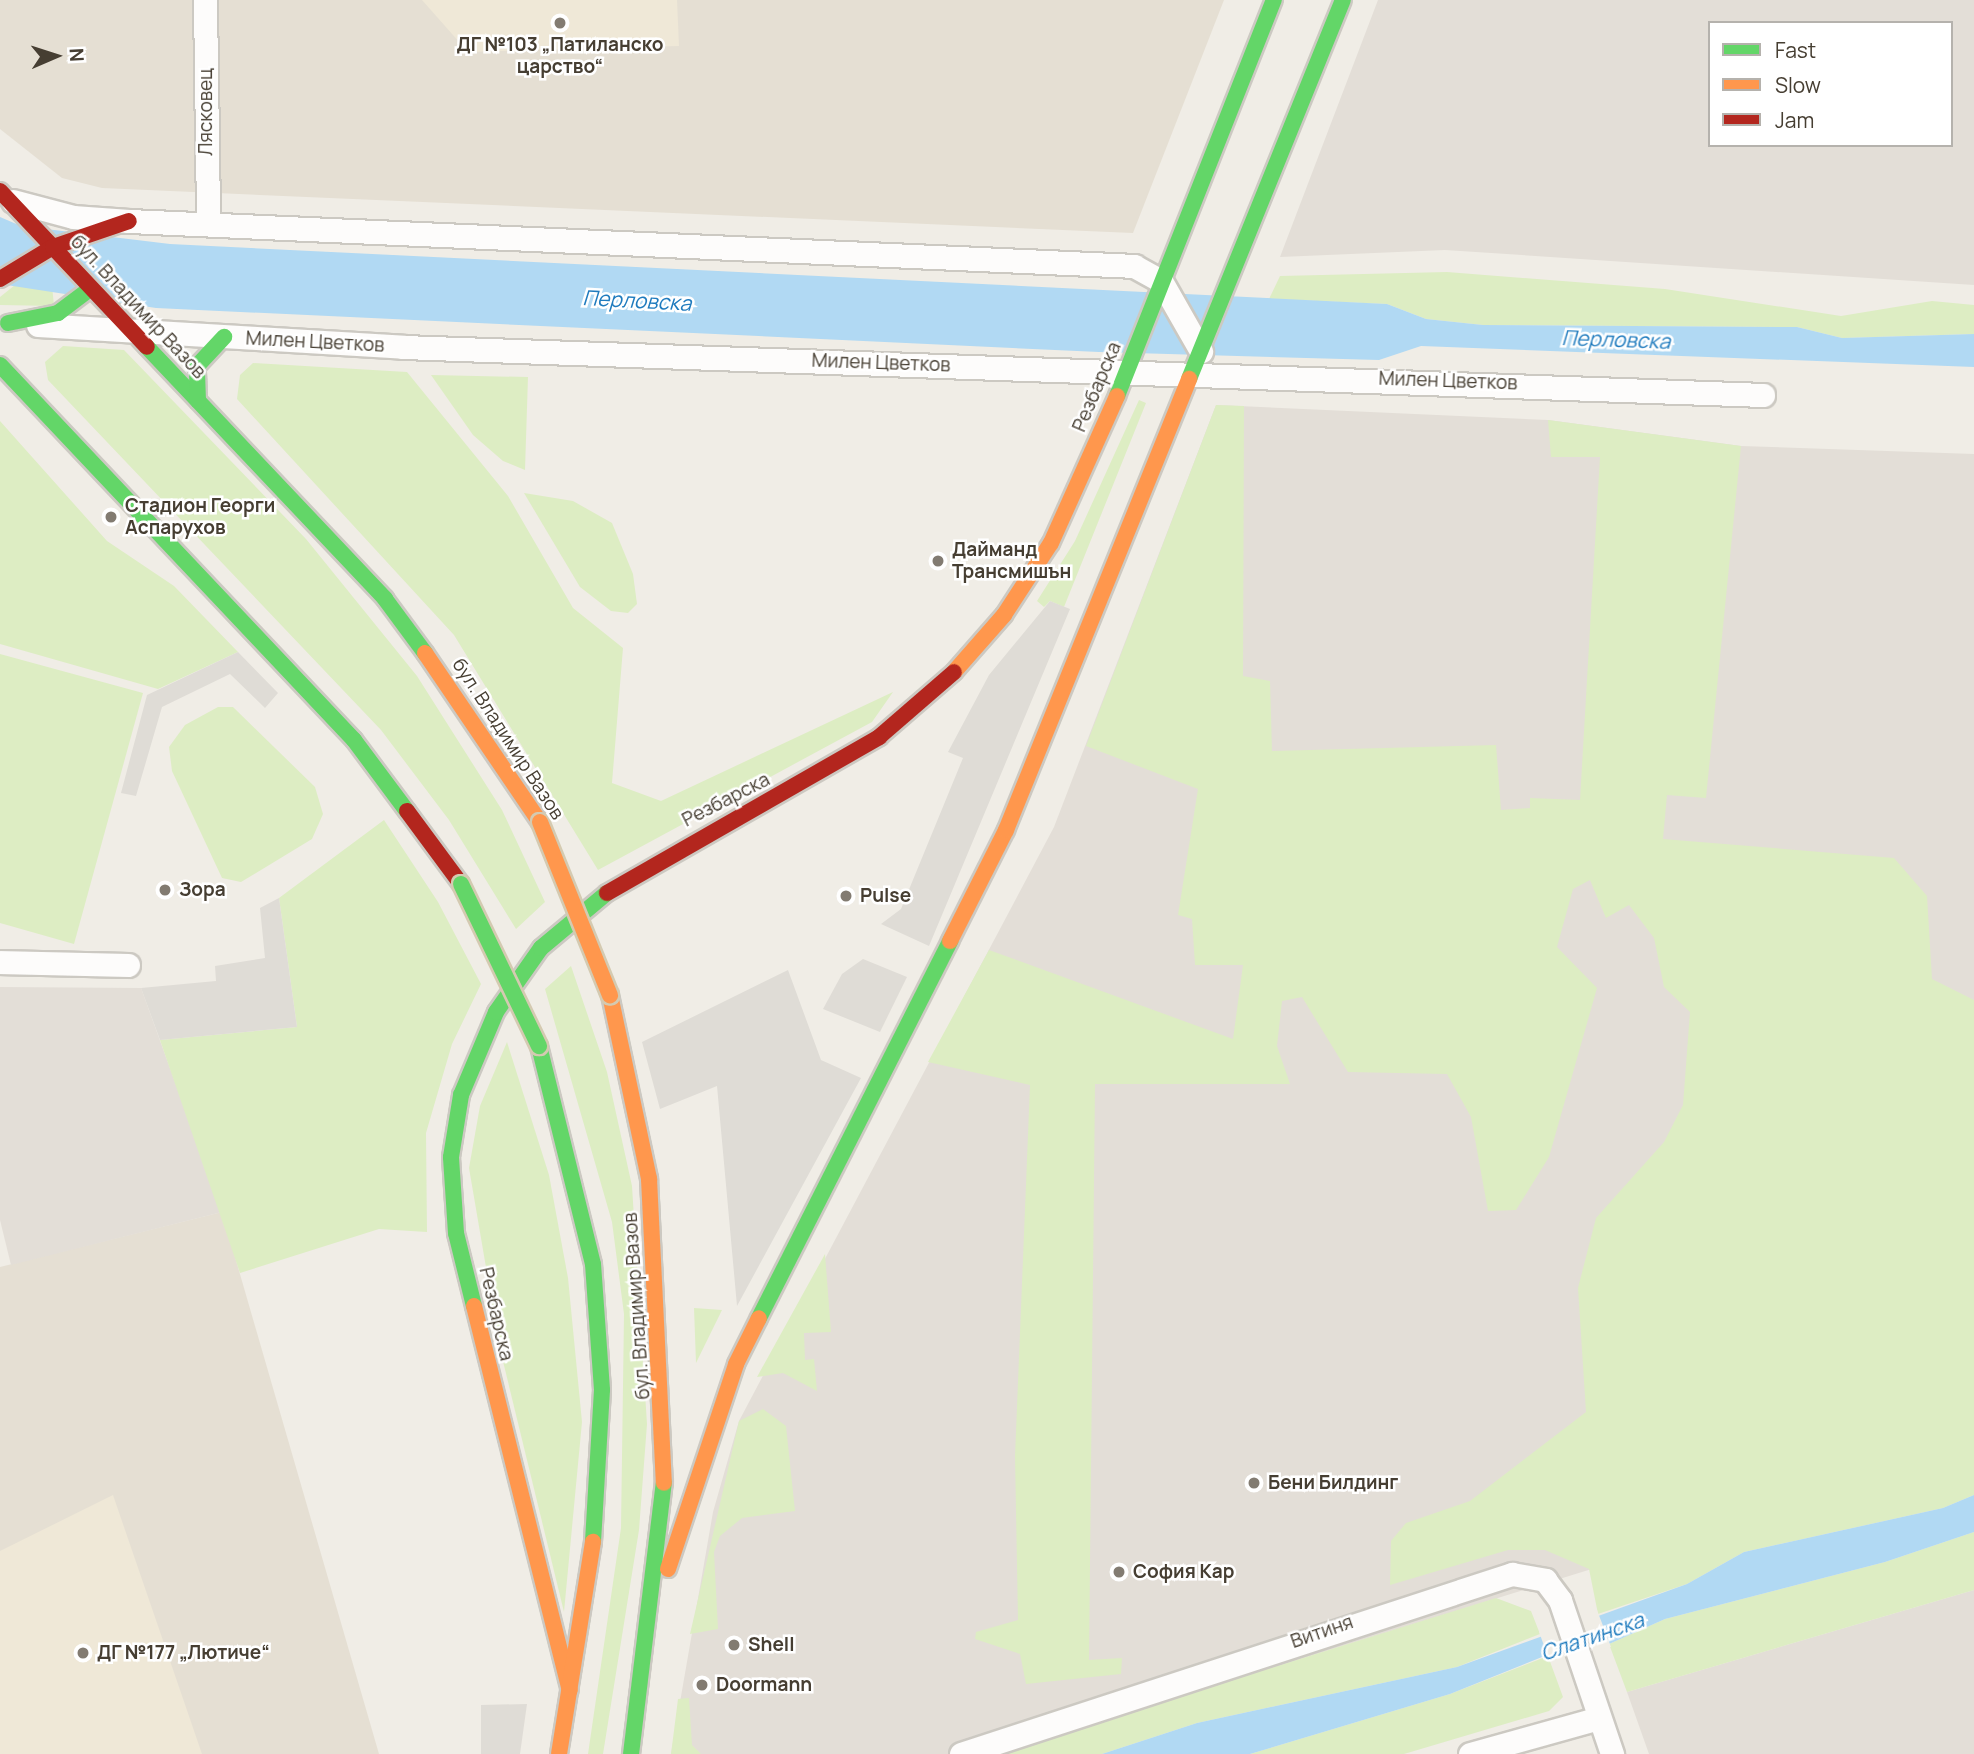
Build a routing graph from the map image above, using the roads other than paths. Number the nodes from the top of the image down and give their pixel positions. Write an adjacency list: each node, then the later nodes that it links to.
1 (205, 0): 6 (street, Лясковец)
2 (1274, 0): 9 (street, Резбарска)
3 (1343, 0): 14 (street)
4 (4, 195): 5 (street); 7 (street, бул. Владимир Вазов)
5 (129, 220): 6 (street); 7 (street)
6 (208, 224): 9 (street)
7 (52, 247): 8 (street); 10 (street, бул. Владимир Вазов)
8 (0, 279)
9 (1161, 282): 14 (street); 16 (street, Резбарска)
10 (91, 288): 11 (street); 12 (street, бул. Владимир Вазов)
11 (4, 323): 12 (street, Милен Цветков)
12 (134, 332): 13 (street, Милен Цветков); 19 (street, бул. Владимир Вазов)
13 (225, 337): 16 (street, Милен Цветков); 19 (street)
14 (1201, 351): 17 (street)
15 (0, 365): 23 (street, бул. Владимир Вазов, bridge)
16 (1128, 371): 17 (street, Милен Цветков); 23 (street, Резбарска)
17 (1191, 375): 18 (street, Милен Цветков); 22 (street)
18 (1763, 395)
19 (198, 401): 22 (street, бул. Владимир Вазов, bridge)
20 (0, 962): 21 (street)
21 (128, 965)
22 (647, 1648): 26 (street, бул. Владимир Вазов)
23 (570, 1691): 25 (street, бул. Владимир Вазов)
24 (1599, 1718): 27 (street, Витиня); 28 (street); 29 (street, Витиня)
25 (559, 1754)
26 (631, 1754)
27 (961, 1754)
28 (1471, 1754)
29 (1612, 1754)

